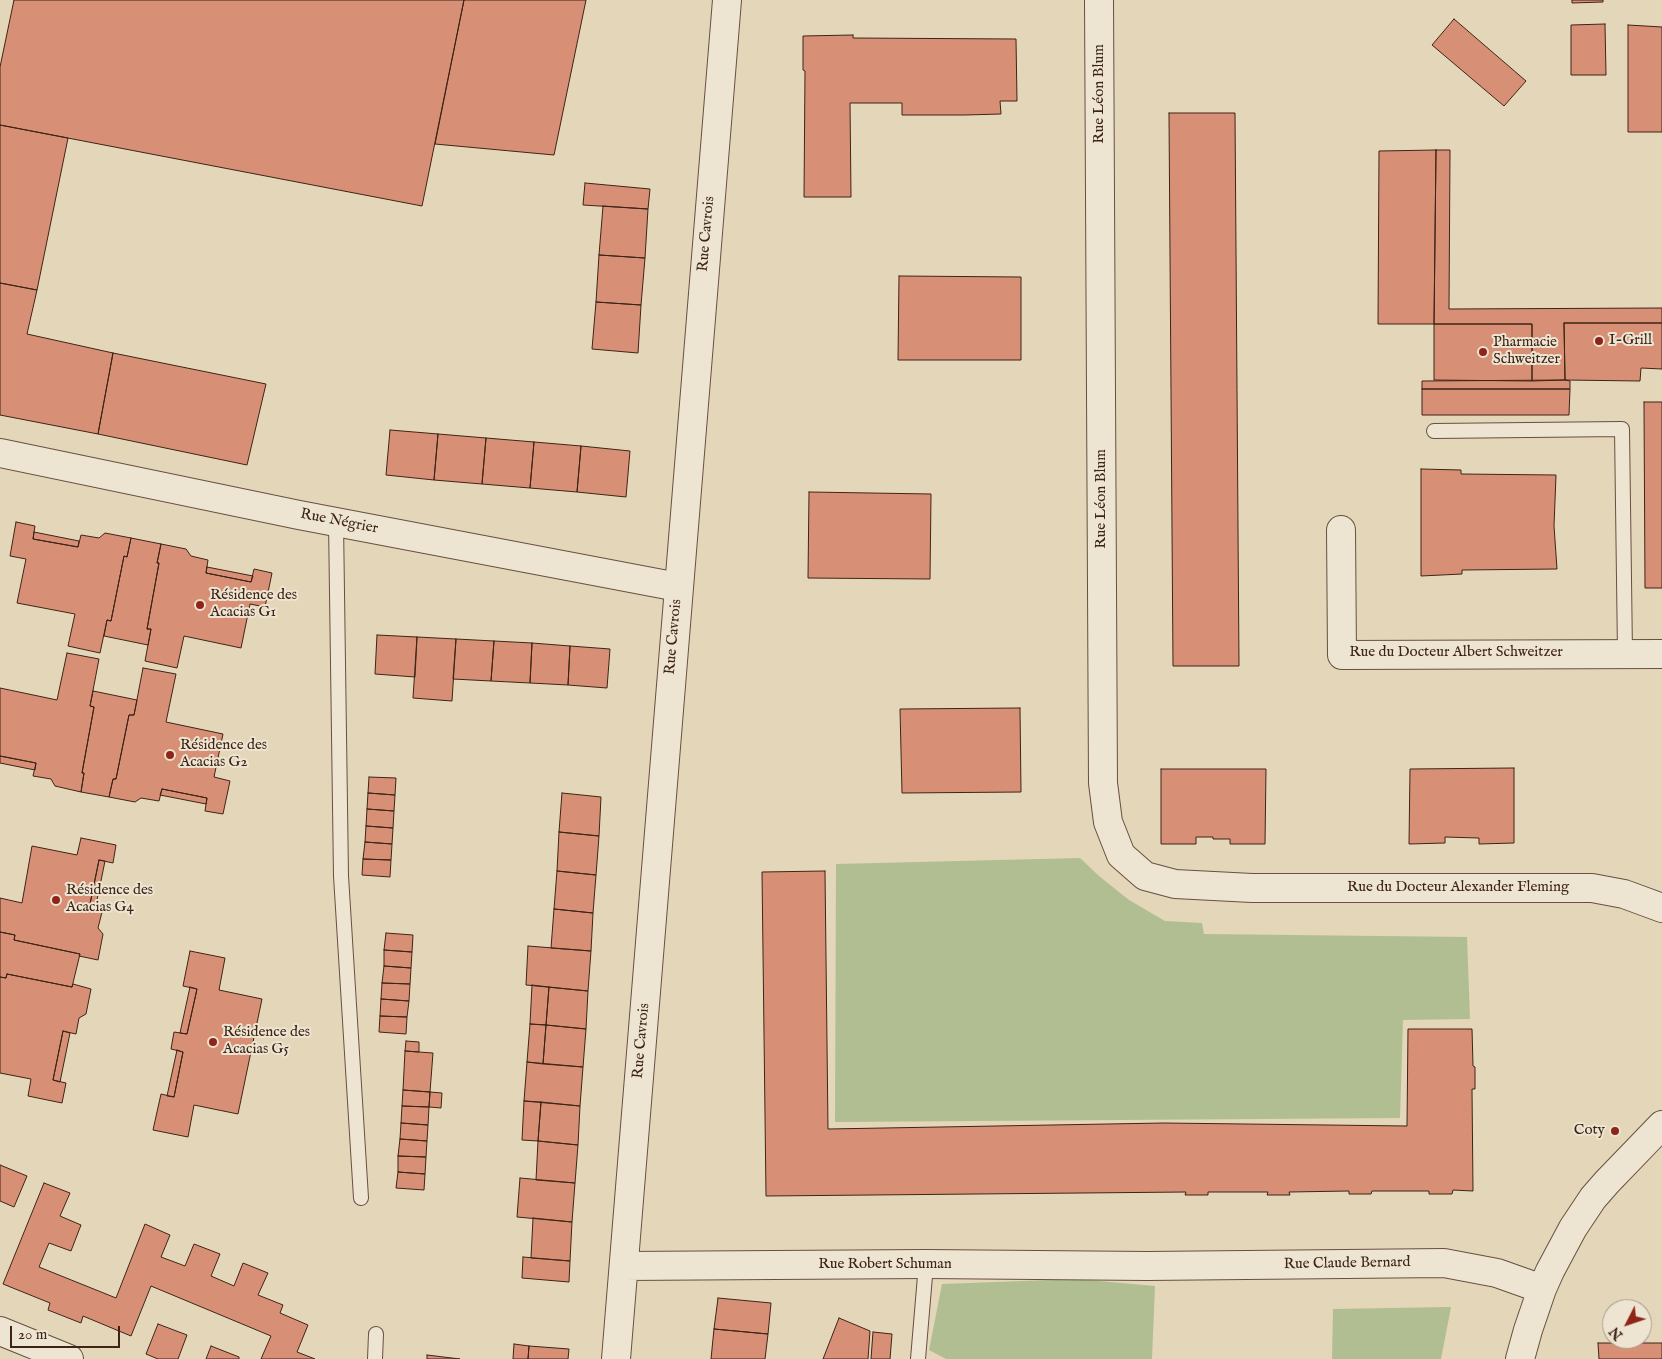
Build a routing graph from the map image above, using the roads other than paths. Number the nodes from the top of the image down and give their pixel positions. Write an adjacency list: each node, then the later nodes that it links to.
1 (727, 0): 7 (street, Rue Cavrois)
2 (1099, 0): 10 (street, Rue Léon Blum)
3 (1434, 432): 8 (lane)
4 (0, 453): 5 (street, Rue Négrier)
5 (336, 522): 7 (street, Rue Négrier); 13 (lane)
6 (1341, 530): 8 (street, Rue du Docteur Albert Schweitzer)
7 (678, 587): 16 (street, Rue Cavrois)
8 (1625, 654): 9 (street, Rue du Docteur Albert Schweitzer)
9 (1662, 654)
10 (1252, 888): 11 (street, Rue du Docteur Alexander Fleming)
11 (1662, 908)
12 (1662, 1125): 17 (street)
13 (361, 1198)
14 (926, 1264): 15 (street, Rue Robert Schuman); 16 (street, Rue Robert Schuman); 23 (lane)
15 (1147, 1266): 17 (street, Rue Claude Bernard)
16 (623, 1270): 22 (street, Rue Cavrois)
17 (1542, 1289): 24 (street)
18 (0, 1331): 20 (street)
19 (376, 1334): 21 (lane)
20 (69, 1359)
21 (375, 1359)
22 (616, 1359)
23 (918, 1359)
24 (1520, 1359)

